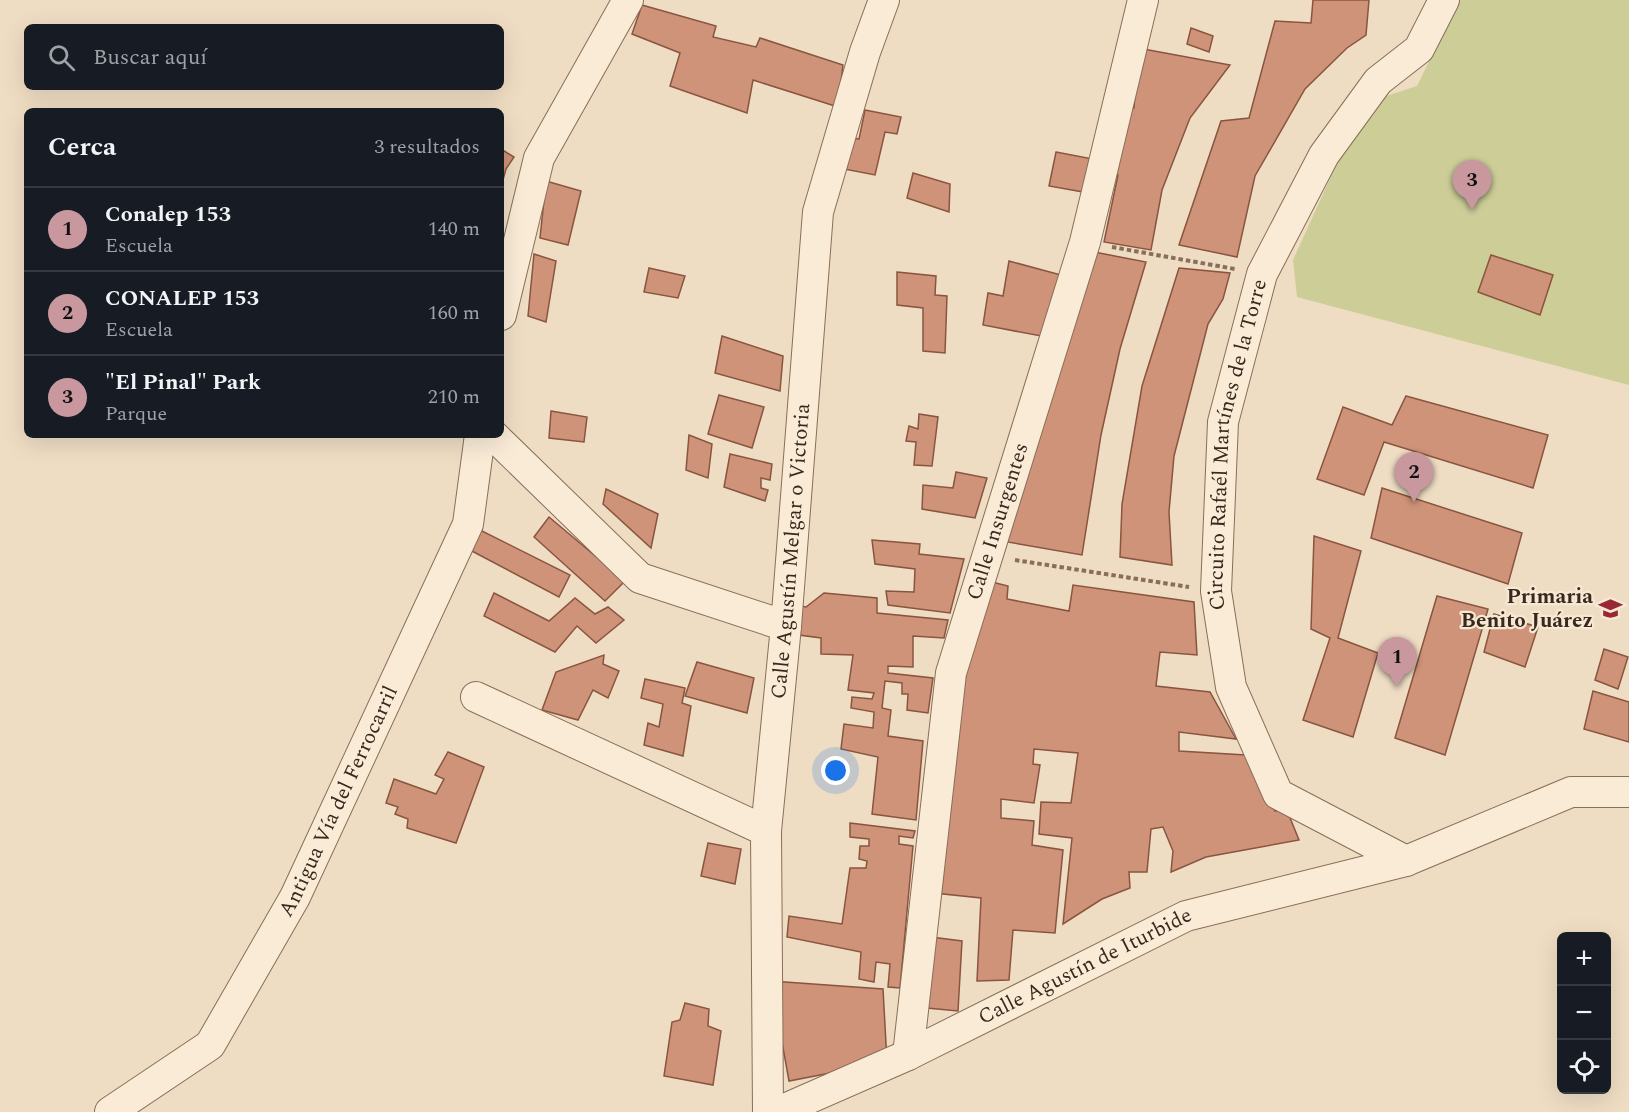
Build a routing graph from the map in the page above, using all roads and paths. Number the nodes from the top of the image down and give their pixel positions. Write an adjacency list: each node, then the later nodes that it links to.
1 (628, 0): 7 (street)
2 (884, 0): 12 (street, Calle Agustín Melgar o Victoria)
3 (1143, 0): 5 (street, Calle Insurgentes)
4 (1444, 0): 6 (street, Circuito Rafaél Martínes de la Torre)
5 (1085, 242): 6 (path); 10 (street, Calle Insurgentes)
6 (1262, 273): 11 (street, Circuito Rafaél Martínes de la Torre)
7 (504, 303)
8 (480, 438): 18 (street, Antigua Vía del Ferrocarril)
9 (497, 438): 12 (street)
10 (990, 556): 11 (path); 17 (street, Calle Insurgentes)
11 (1216, 591): 16 (street, Circuito Rafaél Martínes de la Torre)
12 (786, 626): 15 (street, Calle Agustín Melgar o Victoria)
13 (476, 697): 15 (street)
14 (1629, 792): 16 (street, Calle Agustín de Iturbide)
15 (766, 831): 19 (street, Calle Agustín Melgar o Victoria)
16 (1406, 861): 17 (street, Calle Agustín de Iturbide)
17 (908, 1055): 20 (street, Calle Agustín de Iturbide)
18 (110, 1112)
19 (768, 1112)
20 (778, 1112)

